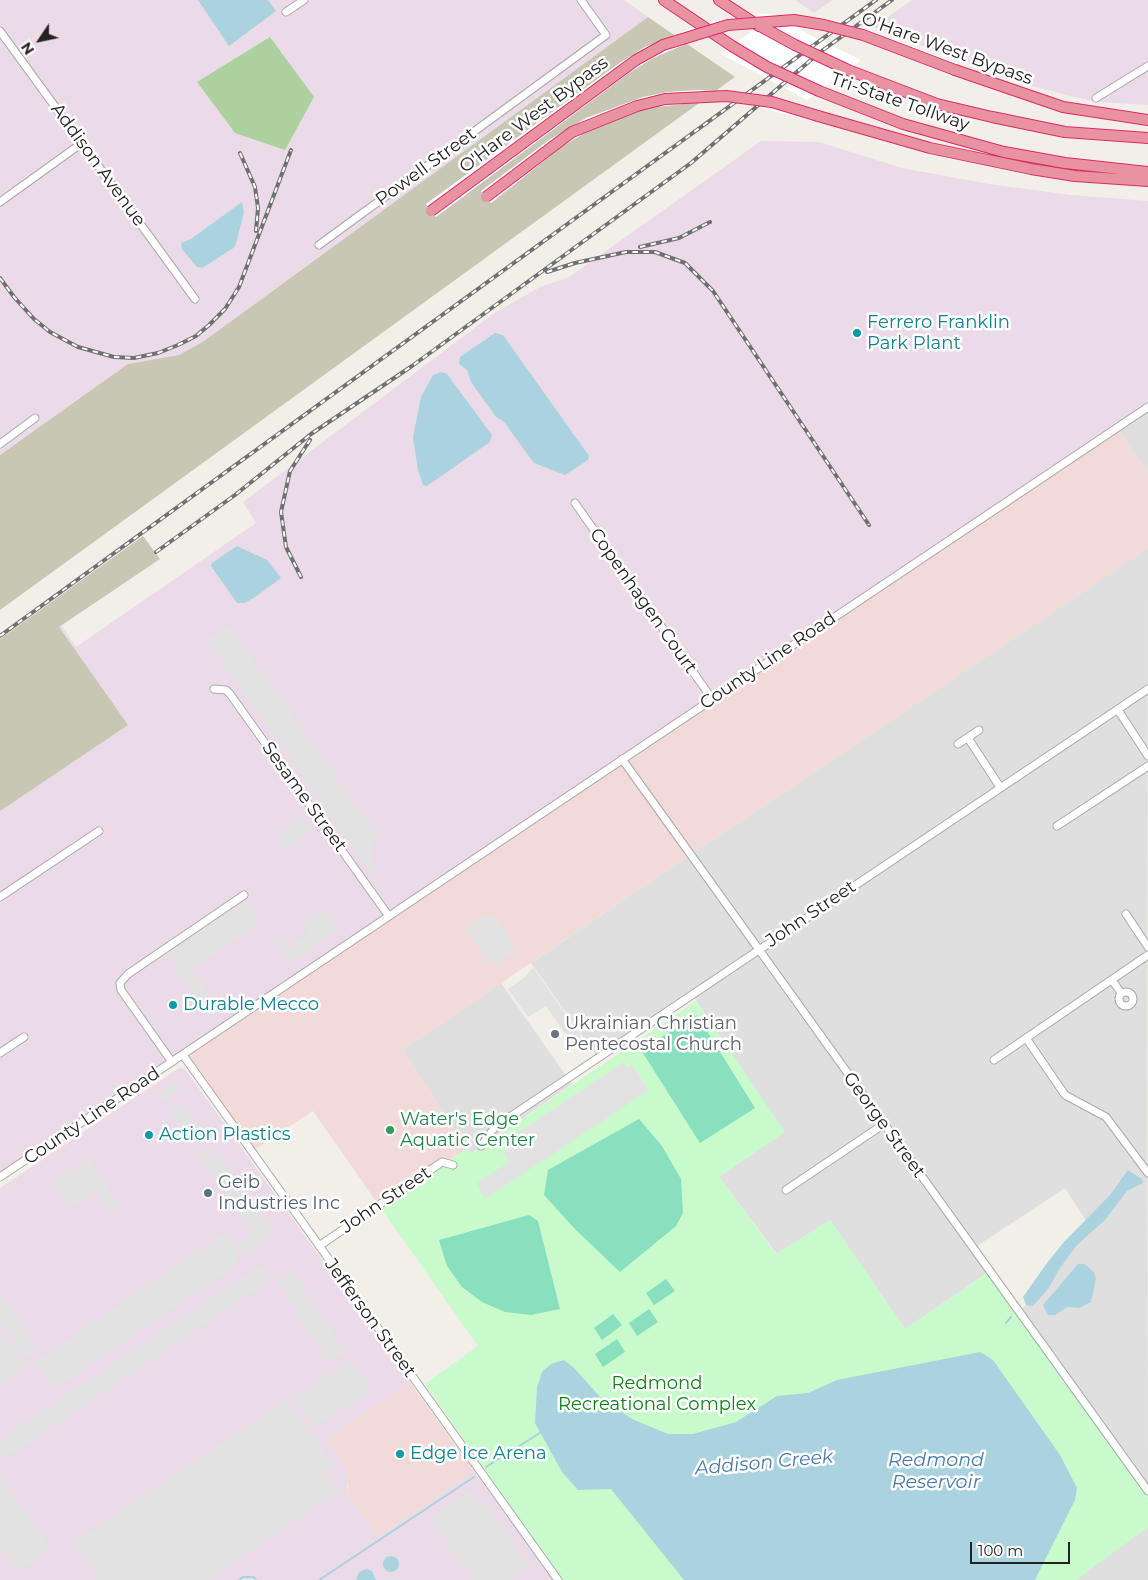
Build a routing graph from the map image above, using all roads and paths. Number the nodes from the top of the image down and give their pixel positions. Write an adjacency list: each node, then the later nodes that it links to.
1 (304, 0): 5 (street)
2 (581, 0): 17 (street, Powell Street)
3 (664, 0): 12 (highway, Tri-State Tollway, bridge)
4 (719, 0): 10 (highway, Tri-State Tollway, bridge)
5 (286, 12)
6 (0, 31): 11 (street, Addison Avenue)
7 (1148, 66): 8 (street)
8 (1096, 98)
9 (1148, 120): 16 (highway, O'Hare West Bypass, bridge)
10 (1148, 138)
11 (82, 143): 15 (street); 18 (street, Addison Avenue)
12 (1148, 172)
13 (1148, 182): 14 (highway, O'Hare West Bypass, bridge)
14 (486, 197)
15 (0, 202)
16 (431, 211)
17 (319, 245)
18 (195, 299)
19 (1148, 407): 25 (street, County Line Road)
20 (35, 418): 21 (street)
21 (0, 444)
22 (575, 503): 25 (street, Copenhagen Court)
23 (214, 689): 39 (street, Sesame Street)
24 (1148, 689): 26 (street, John Street)
25 (712, 699): 31 (street, County Line Road)
26 (1118, 710): 30 (street); 33 (street, John Street)
27 (979, 730): 28 (street)
28 (968, 738): 29 (street); 33 (street)
29 (958, 744)
30 (1148, 756)
31 (622, 759): 39 (street, County Line Road); 41 (street, George Street)
32 (1148, 766): 34 (street)
33 (1000, 787): 41 (street, John Street)
34 (1057, 826)
35 (99, 831): 37 (street)
36 (244, 895): 50 (street)
37 (0, 897)
38 (1126, 914): 40 (street)
39 (388, 915): 48 (street, County Line Road)
40 (1148, 947)
41 (757, 951): 51 (street, George Street); 52 (street, John Street)
42 (1148, 955): 43 (street)
43 (1112, 980): 44 (street); 46 (street)
44 (1122, 993)
45 (24, 1037): 47 (street)
46 (1026, 1038): 49 (street); 54 (street)
47 (0, 1053)
48 (183, 1055): 50 (street, County Line Road); 57 (street, Jefferson Street)
49 (994, 1060)
50 (172, 1062): 55 (street, County Line Road)
51 (884, 1124): 56 (street); 58 (street, George Street)
52 (481, 1146)
53 (453, 1165): 57 (street, John Street)
54 (1148, 1173)
55 (0, 1177)
56 (786, 1190)
57 (319, 1246): 59 (street, Jefferson Street)
58 (1148, 1491)
59 (558, 1580)

